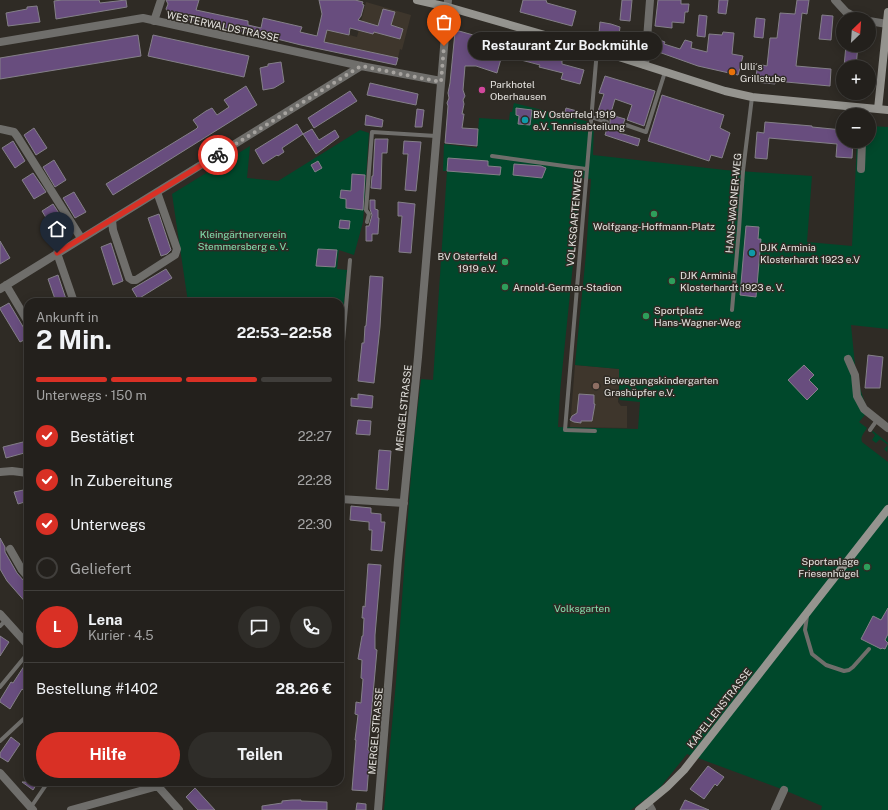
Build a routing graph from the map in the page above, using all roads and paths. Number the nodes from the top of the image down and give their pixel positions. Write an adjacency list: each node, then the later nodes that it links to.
1 (161, 0): 8 (street)
2 (417, 0): 5 (main road)
3 (650, 0): 13 (street)
4 (835, 0): 6 (street)
5 (448, 4): 12 (main road); 16 (street, MERGELSTRASSE)
6 (846, 12)
7 (888, 12): 10 (main road)
8 (154, 21): 11 (street, WESTERWALDSTRASSE); 14 (street, WESTERWALDSTRASSE)
9 (876, 22): 10 (street)
10 (887, 24): 19 (main road)
11 (0, 42)
12 (597, 50): 13 (main road); 21 (lane, VOLKSGARTENWEG)
13 (645, 65): 15 (main road)
14 (361, 66): 16 (street, WESTERWALDSTRASSE); 30 (street)
15 (665, 72): 17 (main road); 23 (lane)
16 (441, 82): 25 (street, MERGELSTRASSE)
17 (752, 96): 18 (main road); 39 (lane, HANS-WAGNER-WEG)
18 (841, 108)
19 (878, 109): 20 (main road)
20 (888, 110)
21 (590, 117): 22 (lane); 28 (lane, VOLKSGARTENWEG)
22 (607, 122)
23 (626, 125)
24 (0, 129): 33 (street)
25 (437, 136): 32 (lane); 50 (street, MERGELSTRASSE)
26 (862, 148): 29 (street)
27 (492, 156): 28 (lane)
28 (586, 169): 46 (lane, VOLKSGARTENWEG)
29 (861, 169)
30 (157, 192): 31 (street); 31 (street)
31 (112, 220): 33 (street)
32 (367, 222)
33 (82, 238): 34 (street)
34 (57, 253): 37 (street); 38 (street)
35 (350, 260): 41 (lane)
36 (0, 278): 37 (street)
37 (4, 286): 40 (street)
38 (73, 298)
39 (732, 310)
40 (24, 316)
41 (344, 330)
42 (848, 359): 43 (street)
43 (877, 420): 44 (street); 45 (lane)
44 (888, 428)
45 (870, 430)
46 (595, 431)
47 (0, 472): 48 (street)
48 (24, 472)
49 (344, 499): 50 (street)
50 (404, 504): 71 (street, MERGELSTRASSE)
51 (888, 509): 54 (main road, KAPELLENSTRASSE)
52 (10, 549): 53 (street)
53 (24, 572)
54 (808, 611): 57 (lane); 67 (main road, KAPELLENSTRASSE)
55 (2, 620): 56 (street)
56 (24, 638)
57 (869, 649)
58 (24, 658): 59 (lane)
59 (0, 687)
60 (24, 719): 61 (lane)
61 (0, 741)
62 (0, 773): 68 (street)
63 (46, 786): 68 (lane)
64 (149, 786): 69 (street)
65 (158, 786): 70 (street)
66 (784, 790): 73 (street)
67 (650, 806): 72 (main road, KAPELLENSTRASSE)
68 (32, 809)
69 (70, 810)
70 (179, 810)
71 (378, 810)
72 (639, 810)
73 (775, 810)

